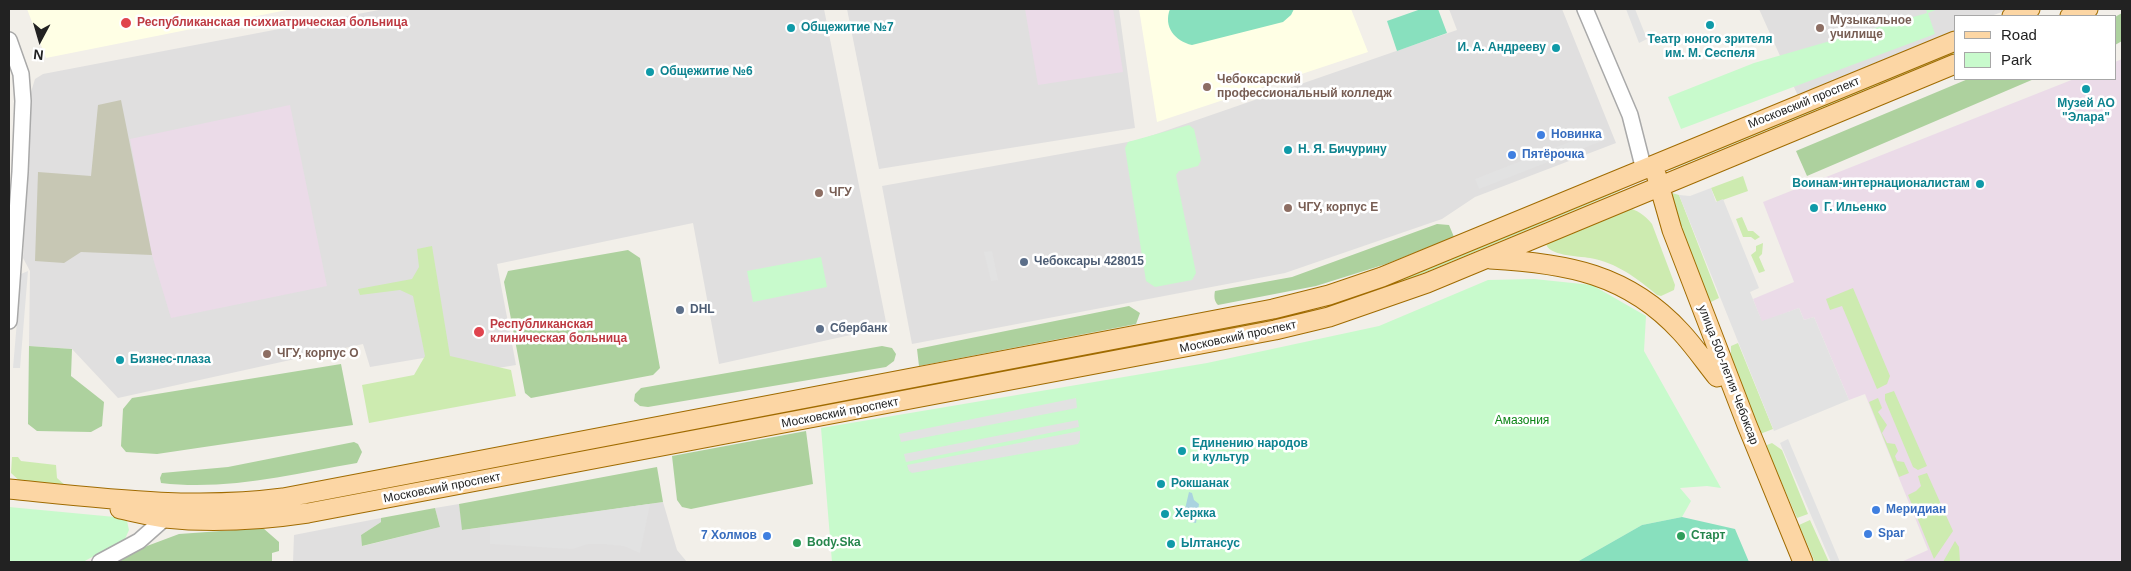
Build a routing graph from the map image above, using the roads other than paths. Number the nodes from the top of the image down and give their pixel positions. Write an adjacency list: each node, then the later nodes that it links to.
1 (2030, 9): 4 (main road)
2 (2088, 9): 5 (main road)
3 (1591, 12): 9 (street)
4 (2015, 15)
5 (2073, 15)
6 (9, 40): 12 (street)
7 (1954, 41): 9 (main road, Московский проспект)
8 (1954, 64): 10 (main road, Московский проспект)
9 (1649, 167): 10 (main road); 13 (main road, Московский проспект)
10 (1654, 187): 11 (main road, Московский проспект); 15 (main road, улица 500-летия Чебоксар); 25 (main road, улица 500-летия Чебоксар)
11 (1484, 259): 14 (main road, Московский проспект); 15 (main road)
12 (9, 321)
13 (1126, 338): 14 (main road); 16 (main road, Московский проспект)
14 (1130, 359): 20 (main road, Московский проспект)
15 (1717, 377): 24 (main road, улица 500-летия Чебоксар)
16 (353, 485): 18 (main road, Московский проспект); 20 (main road)
17 (9, 490): 21 (main road, Московский проспект)
18 (284, 498): 21 (main road, Московский проспект); 22 (main road)
19 (9, 499): 21 (main road, Московский проспект)
20 (356, 504): 22 (main road, Московский проспект)
21 (168, 510): 22 (main road, Московский проспект); 23 (street)
22 (285, 517)
23 (100, 562)
24 (1793, 562)
25 (1803, 562)

